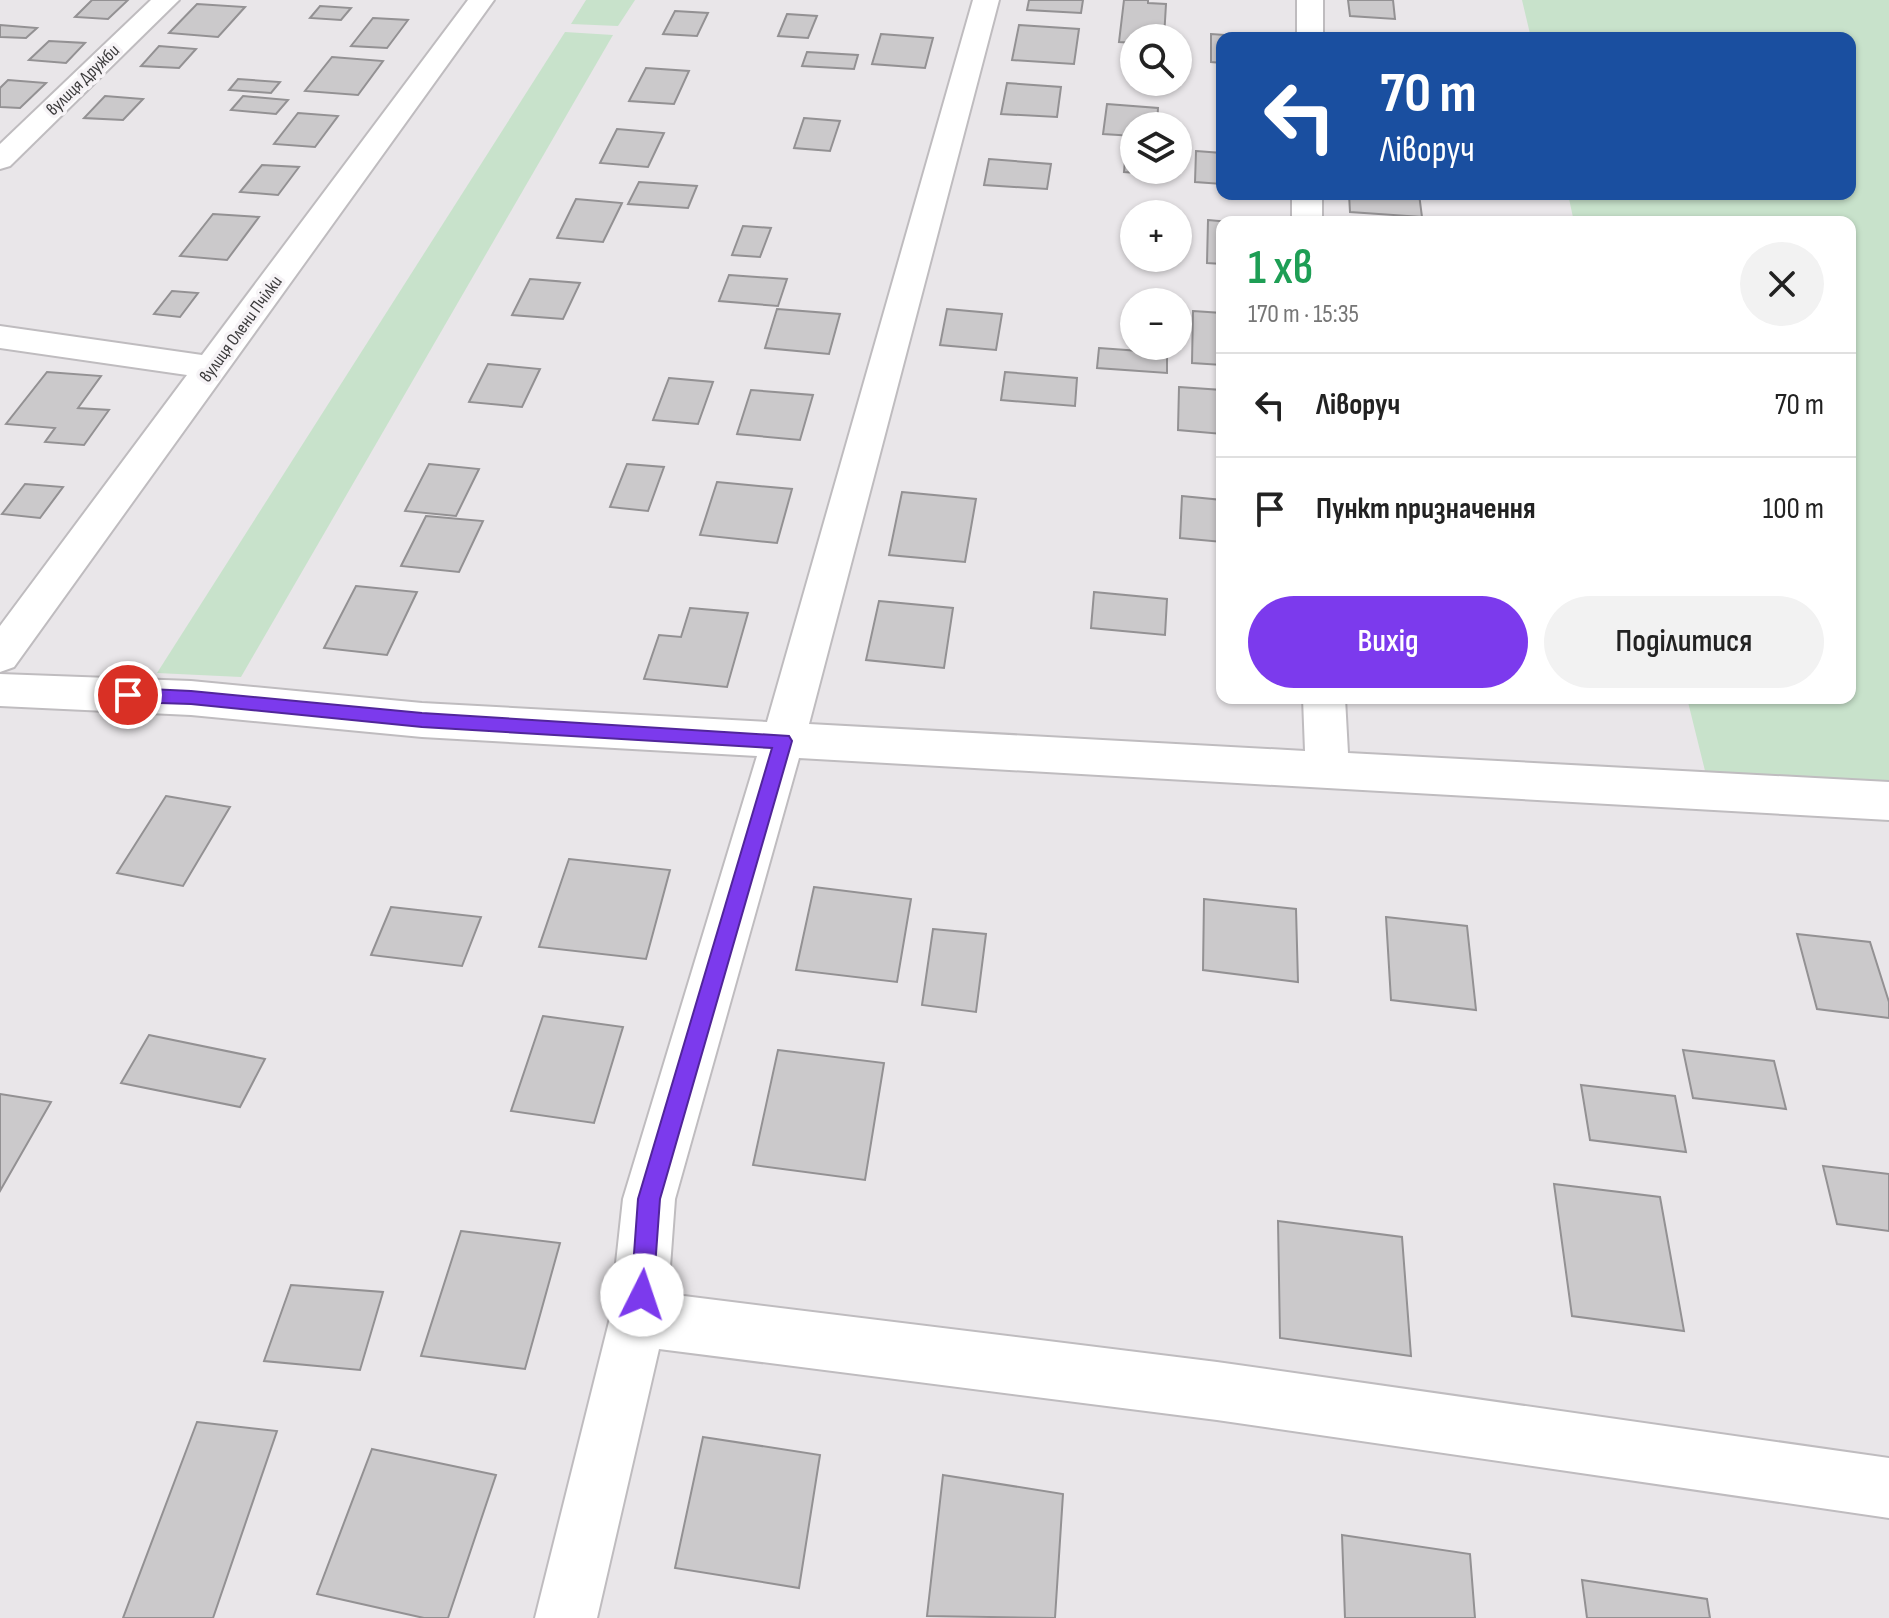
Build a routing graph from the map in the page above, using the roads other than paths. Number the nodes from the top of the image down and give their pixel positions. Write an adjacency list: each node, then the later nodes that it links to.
1 (166, 0): 6 (street, вулиця Дружби)
2 (481, 0): 8 (street, вулиця Олени Пчілки)
3 (986, 0): 12 (street)
4 (1310, 0): 5 (street)
5 (1310, 32)
6 (0, 160)
7 (0, 337): 8 (street)
8 (213, 368): 9 (street, вулиця Олени Пчілки)
9 (0, 656)
10 (0, 690): 12 (street)
11 (1324, 704): 13 (street)
12 (783, 741): 13 (street); 15 (street)
13 (1327, 772): 14 (street)
14 (1889, 801)
15 (638, 1318): 16 (street); 17 (street)
16 (1889, 1488)
17 (566, 1618)

